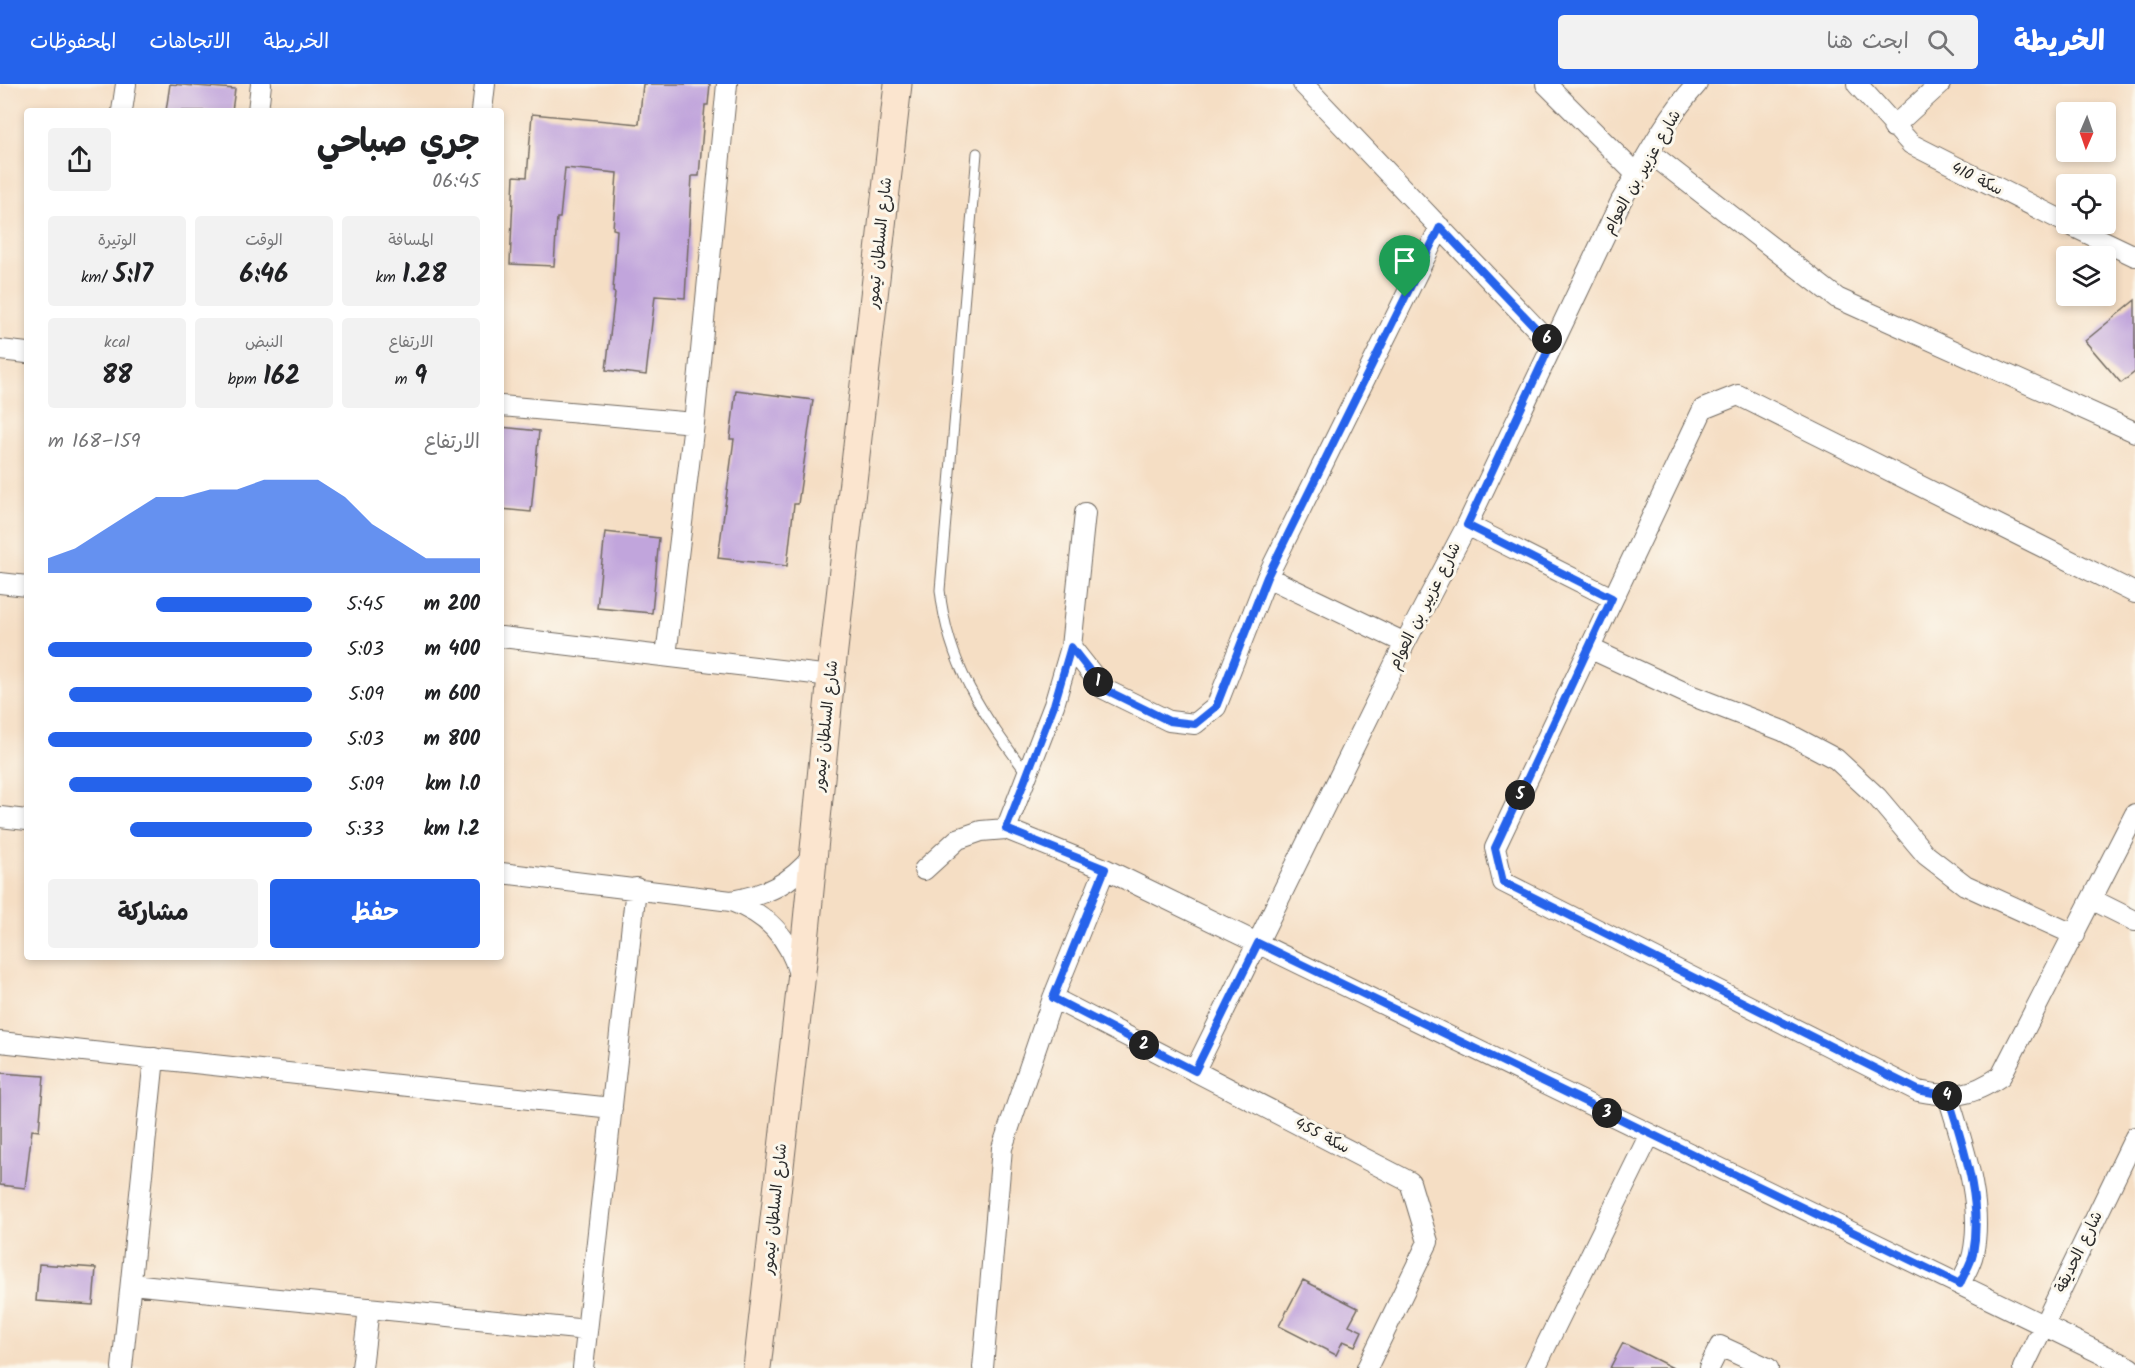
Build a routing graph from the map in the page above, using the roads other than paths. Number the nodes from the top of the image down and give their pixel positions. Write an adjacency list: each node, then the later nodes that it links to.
1 (126, 84): 12 (street)
2 (261, 84): 13 (street)
3 (485, 84): 14 (street)
4 (726, 84): 27 (street)
5 (898, 84): 41 (main road, شارع السلطان تيمور)
6 (913, 84): 75 (main road, شارع السلطان تيمور)
7 (1303, 84): 20 (street)
8 (1546, 84): 18 (street)
9 (1697, 84): 16 (street, شارع عزبير بن العوام)
10 (1857, 84): 15 (street, سكة 410)
11 (1940, 84): 15 (street)
12 (122, 108)
13 (258, 108)
14 (482, 108)
15 (1893, 127): 19 (street, سكة 410)
16 (1649, 152): 18 (street, شارع عزبير بن العوام); 28 (street)
17 (977, 153): 42 (lane)
18 (1636, 174): 23 (street, شارع عزبير بن العوام)
19 (2056, 218)
20 (1440, 227): 23 (street); 31 (street)
21 (2090, 234): 22 (street, سكة 410)
22 (2135, 256)
23 (1551, 344): 30 (street, شارع عزبير بن العوام)
24 (0, 350): 25 (street)
25 (24, 353)
26 (504, 405): 27 (street)
27 (694, 423): 40 (street)
28 (2135, 432)
29 (1085, 513): 38 (street)
30 (1467, 525): 35 (street); 37 (street, شارع عزبير بن العوام)
31 (1267, 577): 37 (street); 38 (street)
32 (0, 584): 33 (street)
33 (24, 586)
34 (2135, 593): 35 (street)
35 (1612, 598): 39 (street)
36 (504, 637): 40 (street)
37 (1405, 643): 56 (street, شارع عزبير بن العوام)
38 (1071, 647): 42 (street)
39 (1589, 648): 55 (street); 62 (street)
40 (666, 656): 41 (street)
41 (831, 675): 47 (main road, شارع السلطان تيمور)
42 (1027, 774): 46 (street)
43 (2135, 814): 53 (street)
44 (0, 817): 45 (street)
45 (24, 820)
46 (1006, 829): 48 (street); 49 (street)
47 (813, 856): 52 (street); 57 (main road, شارع السلطان تيمور)
48 (1105, 869): 56 (street); 58 (street)
49 (924, 870)
50 (504, 873): 51 (street)
51 (636, 888): 52 (street); 63 (street)
52 (730, 900): 57 (street)
53 (2093, 900): 54 (street); 55 (street)
54 (2135, 921)
55 (2074, 935): 62 (street)
56 (1258, 943): 61 (street, شارع عزبير بن العوام); 64 (street)
57 (801, 982): 74 (main road, شارع السلطان تيمور)
58 (1053, 998): 61 (street, سكة 455); 76 (street)
59 (0, 1042): 60 (street)
60 (153, 1058): 63 (street); 66 (street)
61 (1195, 1071): 77 (street, سكة 455)
62 (1948, 1096): 67 (street)
63 (612, 1108): 70 (street)
64 (1650, 1134): 67 (street); 78 (street)
65 (2135, 1137): 69 (street, شارع الحديقة)
66 (131, 1284): 68 (street); 71 (street)
67 (1960, 1284): 69 (street)
68 (369, 1308): 70 (street); 72 (street)
69 (2044, 1325): 81 (street, شارع الحديقة); 82 (street)
70 (587, 1330): 73 (street)
71 (122, 1368)
72 (362, 1368)
73 (583, 1368)
74 (757, 1368)
75 (775, 1368)
76 (983, 1368)
77 (1367, 1368)
78 (1535, 1368)
79 (1709, 1368): 80 (street)
80 (1768, 1368)
81 (2023, 1368)
82 (2131, 1368)

